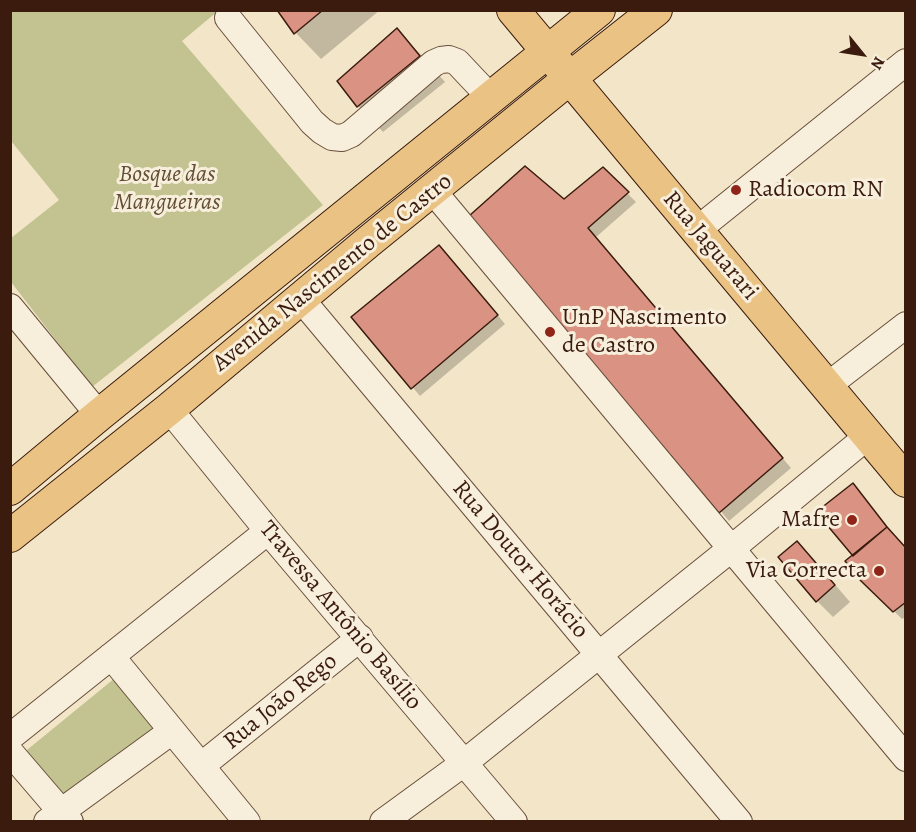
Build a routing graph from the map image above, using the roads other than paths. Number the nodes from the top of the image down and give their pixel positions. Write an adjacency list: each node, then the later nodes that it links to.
1 (513, 10): 5 (main road, Rua Jaguarari)
2 (599, 10): 5 (main road, Avenida Nascimento de Castro)
3 (656, 10): 7 (main road, Avenida Nascimento de Castro)
4 (228, 18): 8 (street)
5 (548, 52): 7 (main road, Rua Jaguarari); 8 (main road, Avenida Nascimento de Castro)
6 (906, 62): 10 (street)
7 (570, 78): 9 (main road, Avenida Nascimento de Castro); 10 (main road, Rua Jaguarari)
8 (491, 98): 11 (main road, Avenida Nascimento de Castro)
9 (433, 191): 12 (main road, Avenida Nascimento de Castro); 26 (street)
10 (697, 230): 16 (main road, Rua Jaguarari)
11 (319, 237): 12 (main road); 18 (main road, Avenida Nascimento de Castro)
12 (368, 242): 13 (main road, Avenida Nascimento de Castro)
13 (301, 298): 17 (main road, Avenida Nascimento de Castro); 28 (street, Rua Doutor Horácio)
14 (10, 307): 18 (street)
15 (906, 325): 16 (street)
16 (827, 386): 19 (main road, Rua Jaguarari)
17 (169, 409): 23 (main road, Avenida Nascimento de Castro); 24 (street, Travessa Antônio Basílio)
18 (99, 415): 20 (main road, Avenida Nascimento de Castro)
19 (868, 436): 21 (main road, Rua Jaguarari); 26 (street)
20 (48, 458): 22 (main road, Avenida Nascimento de Castro); 23 (main road)
21 (906, 481)
22 (10, 489)
23 (38, 513): 25 (main road, Avenida Nascimento de Castro)
24 (268, 531): 27 (street, Travessa Antônio Basílio); 29 (street)
25 (10, 536)
26 (732, 548): 28 (street); 33 (street)
27 (360, 638): 34 (street, Travessa Antônio Basílio); 35 (street, Rua João Rego)
28 (599, 654): 34 (street); 40 (street, Rua Doutor Horácio)
29 (111, 656): 30 (street); 31 (street)
30 (171, 731): 35 (street); 36 (street)
31 (10, 737)
32 (10, 752): 36 (street)
33 (906, 758)
34 (464, 763): 38 (street); 39 (street, Travessa Antônio Basílio)
35 (201, 766): 37 (street)
36 (59, 818)
37 (247, 822)
38 (382, 822)
39 (514, 822)
40 (740, 822)

